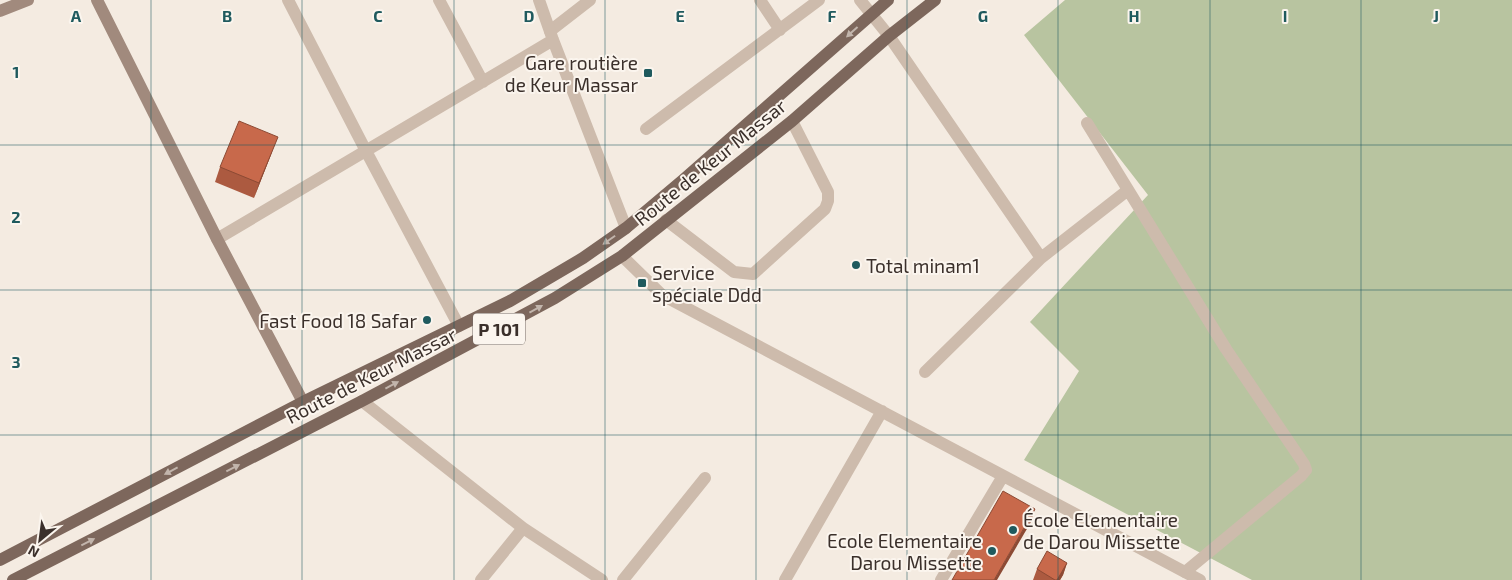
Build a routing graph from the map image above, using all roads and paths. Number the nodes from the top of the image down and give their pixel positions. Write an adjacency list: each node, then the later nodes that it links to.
1 (28, 0): 12 (street)
2 (98, 0): 25 (street)
3 (288, 0): 21 (street)
4 (439, 0): 17 (street)
5 (539, 0): 15 (street)
6 (590, 0): 15 (street)
7 (760, 0): 14 (street)
8 (819, 0): 14 (street)
9 (860, 0): 13 (street)
10 (888, 0): 13 (main road, Route de Keur Massar / P 101)
11 (935, 0): 16 (main road, Route de Keur Massar / P 101)
12 (0, 11)
13 (872, 14): 16 (street); 24 (main road, Route de Keur Massar / P 101, one-way to 24)
14 (780, 30): 20 (street)
15 (551, 36): 17 (street); 24 (street)
16 (889, 36): 18 (main road, Route de Keur Massar / P 101); 27 (street)
17 (483, 82): 21 (street)
18 (792, 121): 23 (main road, Route de Keur Massar / P 101); 23 (street)
19 (1087, 124): 22 (street)
20 (646, 129)
21 (366, 151): 25 (street); 28 (street)
22 (1128, 190): 27 (street); 37 (street)
23 (666, 220): 26 (main road, Route de Keur Massar / P 101)
24 (626, 228): 28 (main road, Route de Keur Massar / P 101, one-way to 28)
25 (217, 238): 31 (street)
26 (622, 256): 30 (main road, Route de Keur Massar / P 101, one-way to 26); 32 (street)
27 (1042, 258): 29 (street)
28 (459, 326): 31 (main road, Route de Keur Massar / P 101)
29 (925, 372)
30 (362, 401): 35 (street); 38 (main road, Route de Keur Massar / P 101, one-way to 30)
31 (303, 402): 36 (main road, Route de Keur Massar / P 101, one-way to 36)
32 (882, 411): 33 (street); 42 (street)
33 (1003, 476): 37 (street); 43 (street)
34 (705, 478): 41 (street)
35 (523, 528): 39 (street); 40 (street)
36 (0, 560)
37 (1182, 576): 44 (street)
38 (13, 580)
39 (481, 580)
40 (602, 580)
41 (623, 580)
42 (784, 580)
43 (941, 580)
44 (1200, 580)

